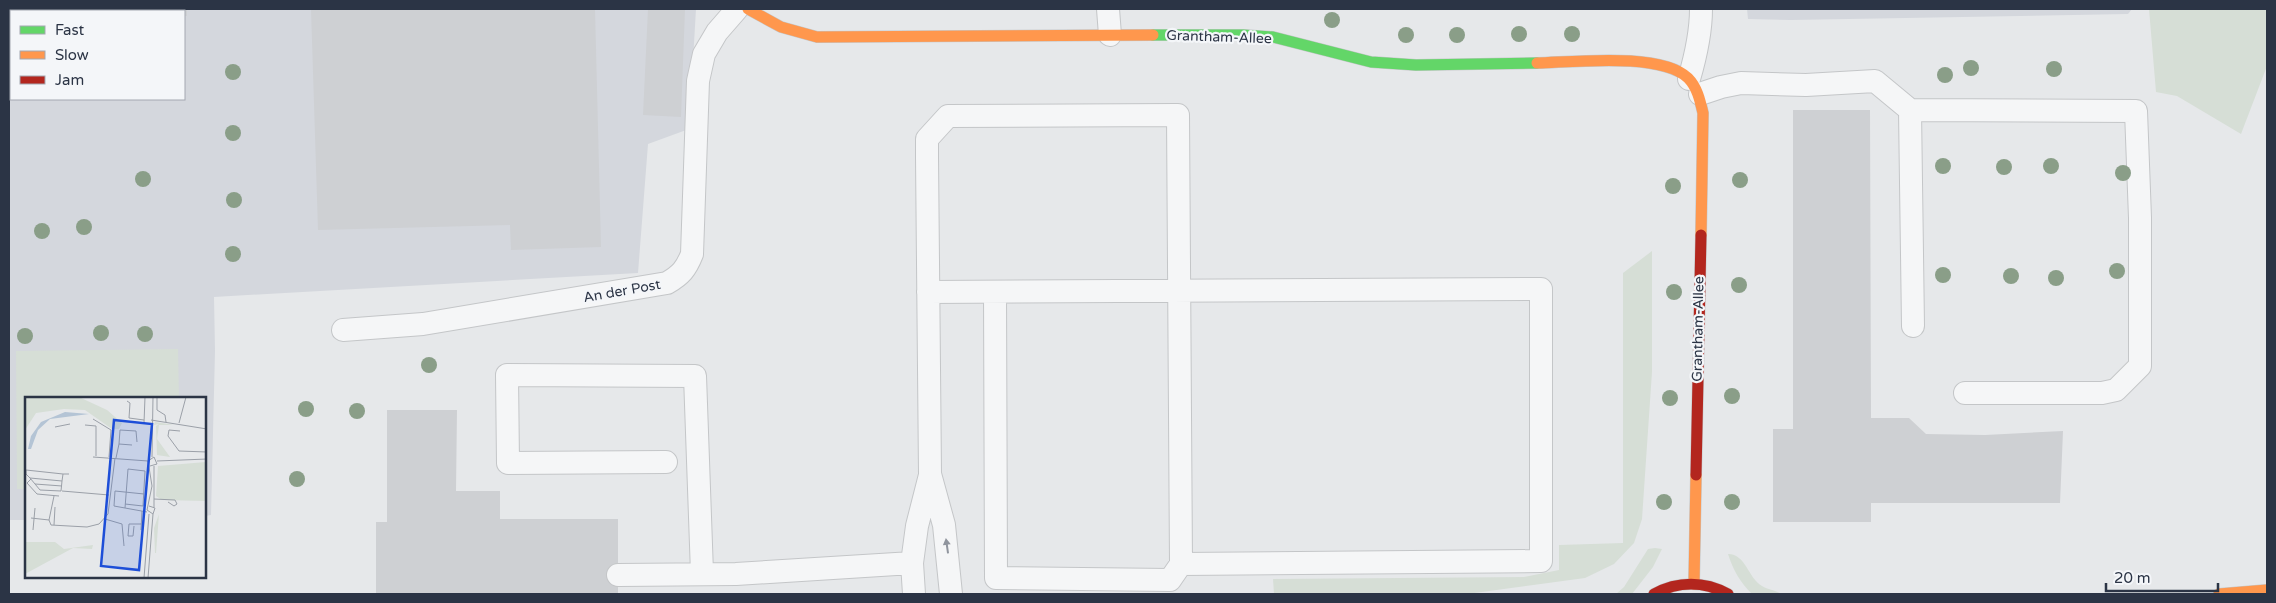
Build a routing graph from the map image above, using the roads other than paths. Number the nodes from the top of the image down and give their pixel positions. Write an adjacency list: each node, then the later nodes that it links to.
1 (736, 9): 12 (lane, An der Post)
2 (748, 9): 5 (street, Grantham-Allee)
3 (1108, 9): 5 (lane)
4 (1701, 9): 6 (lane, Grantham-Allee)
5 (1110, 35): 6 (street, Grantham-Allee)
6 (1695, 86): 7 (lane); 20 (street, Grantham-Allee)
7 (1910, 110): 11 (lane); 13 (lane)
8 (1180, 291): 9 (lane); 10 (lane); 17 (lane); 17 (lane)
9 (928, 292): 10 (lane); 15 (lane)
10 (995, 292): 17 (lane)
11 (1912, 326)
12 (343, 330)
13 (1965, 393)
14 (666, 462): 18 (lane)
15 (930, 474): 16 (lane); 23 (lane, one-way to 15)
16 (912, 563): 18 (lane); 22 (lane)
17 (1181, 564)
18 (702, 573): 19 (lane)
19 (618, 575)
20 (1694, 584): 24 (street); 25 (street)
21 (2267, 590): 26 (street)
22 (914, 594)
23 (951, 594)
24 (1654, 594)
25 (1728, 594)
26 (2219, 594)

